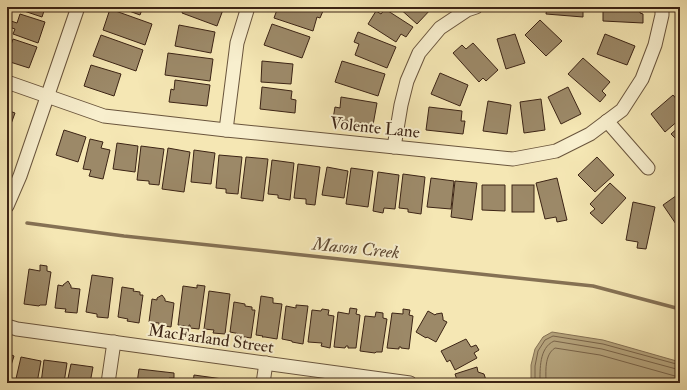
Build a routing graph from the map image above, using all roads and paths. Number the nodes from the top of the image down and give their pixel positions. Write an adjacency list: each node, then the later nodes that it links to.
1 (78, 7): 6 (street)
2 (248, 7): 8 (street)
3 (476, 7): 9 (street)
4 (662, 7): 7 (street, Volente Lane)
5 (7, 82): 6 (street, Volente Lane)
6 (47, 96): 8 (street, Volente Lane); 11 (street)
7 (607, 121): 9 (street, Volente Lane); 10 (street)
8 (226, 130): 9 (street, Volente Lane)
9 (394, 147)
10 (648, 168)
11 (7, 206)
12 (7, 326): 13 (street, MacFarland Street)
13 (114, 342): 14 (street, MacFarland Street); 15 (street)
14 (266, 363): 16 (street); 17 (street, MacFarland Street)
15 (108, 383)
16 (264, 383)
17 (410, 383)

